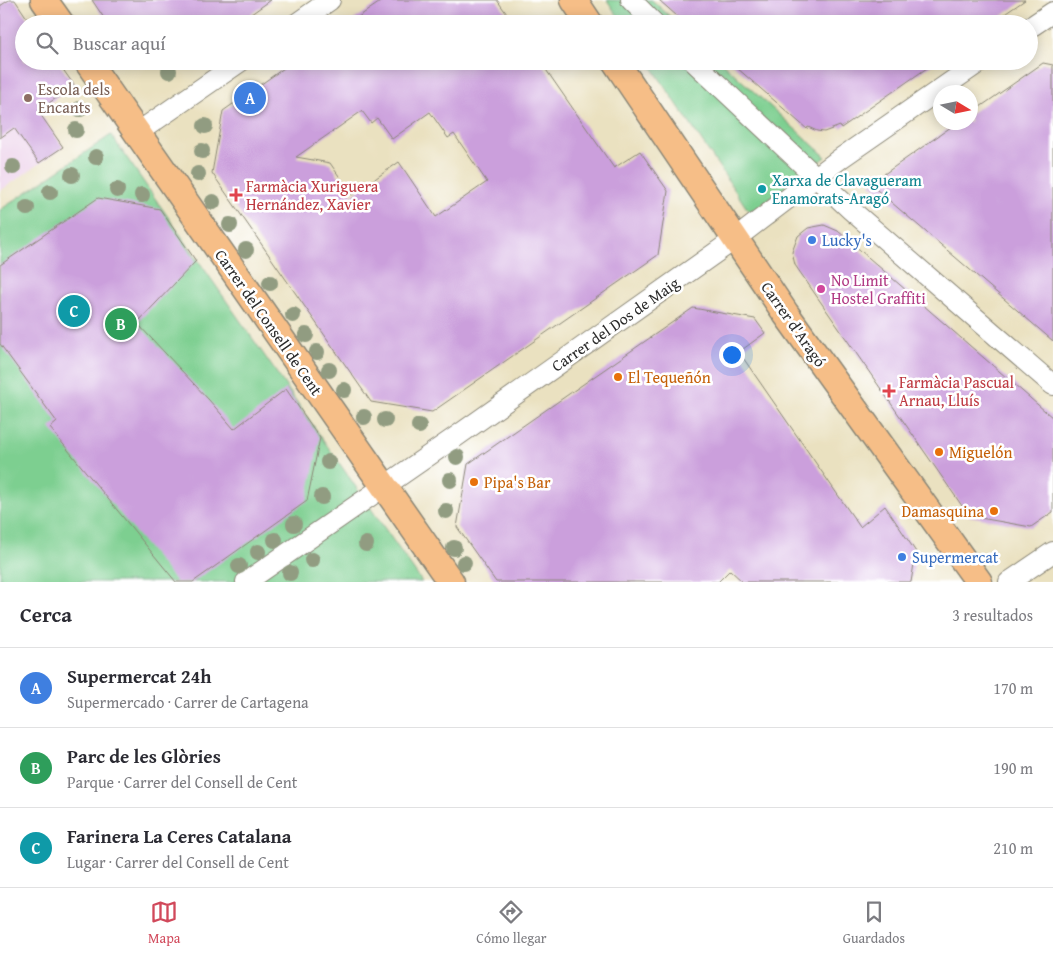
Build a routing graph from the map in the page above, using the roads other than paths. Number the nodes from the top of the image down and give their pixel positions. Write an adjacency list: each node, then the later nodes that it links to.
1 (44, 0): 6 (main road)
2 (330, 0): 7 (street)
3 (574, 0): 8 (main road)
4 (631, 0): 9 (street)
5 (1053, 12): 10 (street)
6 (55, 15)
7 (309, 15)
8 (584, 15)
9 (646, 15)
10 (1038, 22)
11 (93, 70): 16 (main road, Carrer del Consell de Cent)
12 (228, 70): 16 (street)
13 (621, 70): 18 (main road, Carrer d'Aragó)
14 (702, 70): 17 (street)
15 (968, 70): 17 (street, Carrer del Dos de Maig)
16 (137, 133): 20 (main road, Carrer del Consell de Cent)
17 (816, 178): 18 (street, Carrer del Dos de Maig); 19 (street)
18 (736, 239): 20 (street, Carrer del Dos de Maig); 24 (main road, Carrer d'Aragó)
19 (1053, 385)
20 (385, 486): 22 (street, Carrer del Dos de Maig); 23 (main road, Carrer del Consell de Cent)
21 (1053, 552): 25 (street)
22 (246, 582)
23 (451, 582)
24 (979, 582)
25 (1009, 582)

